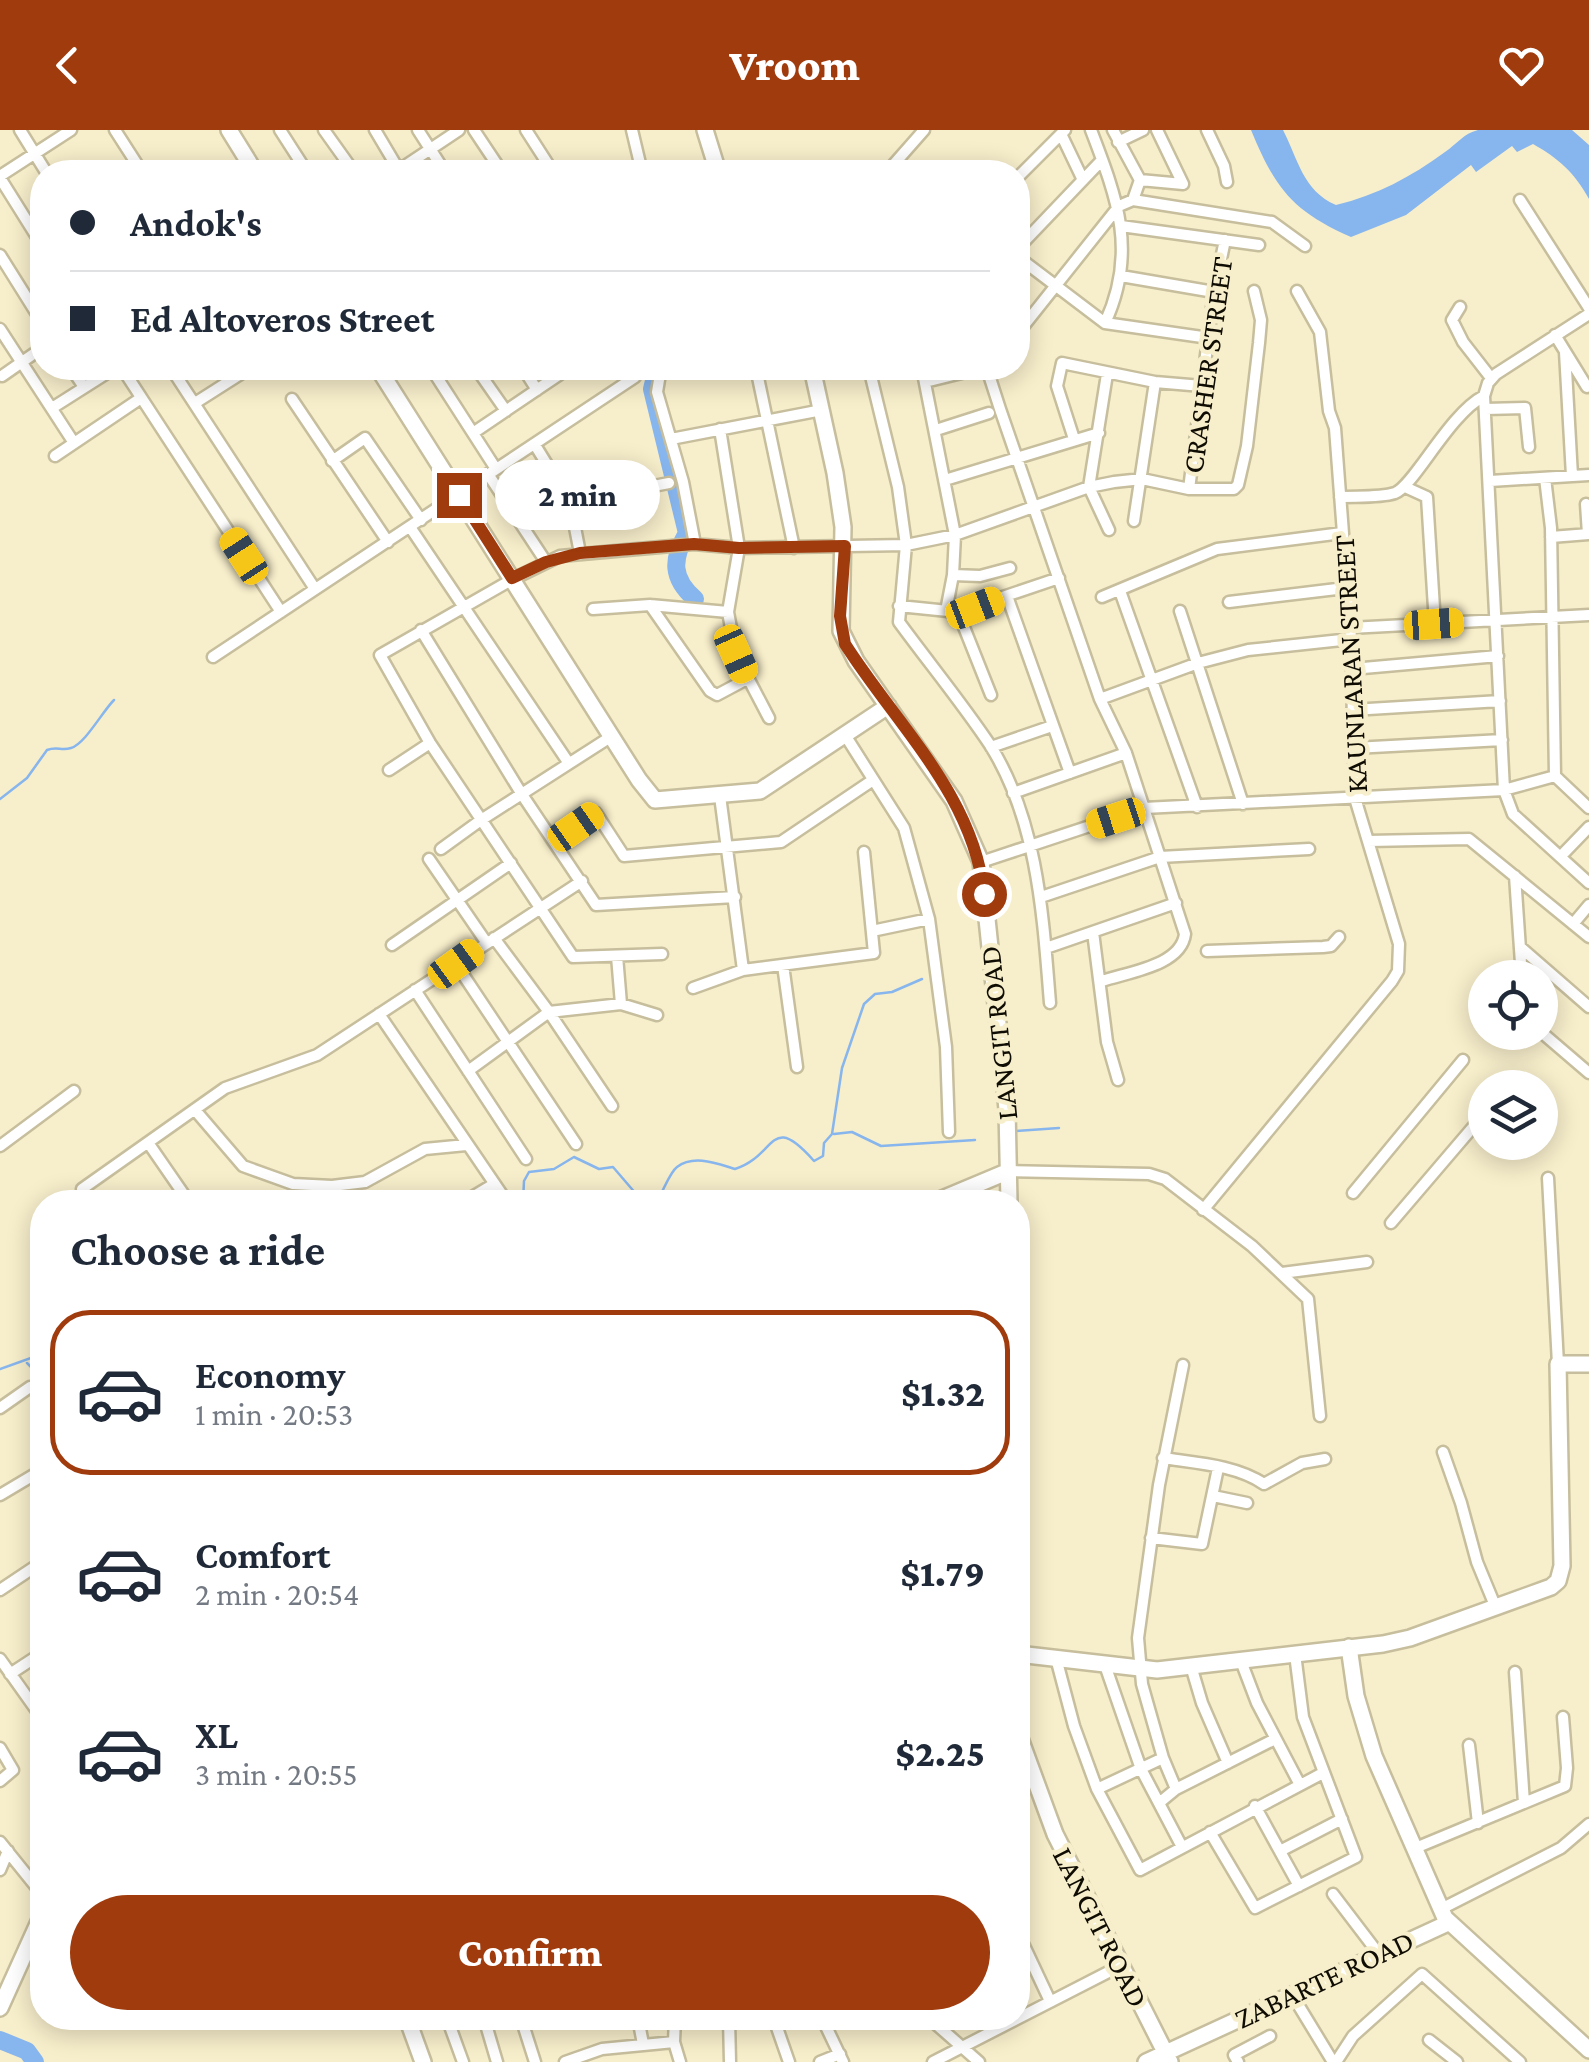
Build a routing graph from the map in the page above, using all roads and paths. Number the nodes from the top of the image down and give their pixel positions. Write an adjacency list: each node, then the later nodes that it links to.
1 (20, 130): 22 (street)
2 (71, 130): 22 (street)
3 (116, 130): 24 (street)
4 (229, 130): 25 (street)
5 (280, 130): 26 (street)
6 (324, 130): 27 (street)
7 (374, 130): 28 (street)
8 (418, 130): 21 (street)
9 (459, 130): 21 (street)
10 (474, 130): 31 (street)
11 (526, 130): 32 (street)
12 (632, 130): 33 (street)
13 (704, 130): 34 (street)
14 (924, 130): 35 (street)
15 (1091, 130): 36 (street)
16 (1143, 130): 20 (street)
17 (1157, 130): 40 (street)
18 (1207, 130): 41 (street)
19 (1063, 132): 37 (street); 39 (street)
20 (1116, 136): 40 (street)
21 (430, 149): 29 (street); 30 (street)
22 (34, 154): 23 (street); 38 (street)
23 (38, 160)
24 (135, 160)
25 (248, 160)
26 (300, 160)
27 (345, 160)
28 (391, 160)
29 (415, 160)
30 (437, 160)
31 (494, 160)
32 (545, 160)
33 (639, 160)
34 (714, 160)
35 (898, 160)
36 (1102, 160): 39 (street); 44 (street)
37 (1030, 165)
38 (0, 177): 45 (street)
39 (1083, 180): 47 (street)
40 (1140, 180): 42 (street)
41 (1227, 182)
42 (1133, 200): 44 (street); 50 (street)
43 (1520, 200): 60 (street)
44 (1119, 206): 46 (street); 54 (street)
45 (30, 226)
46 (1121, 226): 48 (street); 53 (street)
47 (1030, 235)
48 (1225, 240): 49 (street); 56 (street, CRASHER STREET)
49 (1259, 245)
50 (1305, 246)
51 (0, 255): 58 (street)
52 (1030, 267): 54 (street)
53 (1121, 276): 56 (street); 62 (street)
54 (1056, 288): 61 (street); 62 (street)
55 (1296, 291): 131 (street, KAUNLARAN STREET)
56 (1214, 292): 65 (street, CRASHER STREET)
57 (1254, 292): 129 (street)
58 (30, 303)
59 (1460, 306): 72 (street)
60 (1589, 311): 64 (street)
61 (1030, 319)
62 (1105, 323): 65 (street)
63 (0, 330): 68 (street)
64 (1555, 335): 66 (street); 72 (street)
65 (1209, 338): 93 (street, CRASHER STREET)
66 (1565, 352): 95 (street); 121 (street)
67 (30, 356): 68 (street)
68 (22, 362): 69 (street); 71 (street)
69 (30, 374)
70 (1106, 374): 92 (street); 109 (street); 112 (street)
71 (2, 376)
72 (1491, 378): 97 (street)
73 (34, 380): 101 (street)
74 (79, 380): 94 (street)
75 (97, 380): 94 (street)
76 (127, 380): 98 (street)
77 (180, 380): 100 (street)
78 (232, 380): 100 (street)
79 (387, 380): 130 (street)
80 (439, 380): 110 (street)
81 (484, 380): 104 (street)
82 (531, 380): 96 (street)
83 (552, 380): 96 (street)
84 (631, 380): 114 (street)
85 (660, 380): 111 (street)
86 (759, 380): 106 (street)
87 (815, 380): 103 (street, LANGIT ROAD)
88 (872, 380): 144 (street)
89 (933, 380): 91 (street)
90 (991, 380): 117 (street)
91 (925, 382): 108 (street)
92 (1155, 382): 93 (street); 124 (street)
93 (1202, 386): 129 (street, CRASHER STREET)
94 (84, 387): 101 (street)
95 (1588, 387)
96 (537, 390): 104 (street)
97 (1484, 396): 102 (street); 128 (street)
98 (141, 398): 113 (street); 166 (street)
99 (292, 399): 118 (street)
100 (195, 404): 155 (street)
101 (52, 408): 113 (street)
102 (1485, 409): 115 (street); 125 (street)
103 (822, 410): 106 (street); 145 (street, LANGIT ROAD)
104 (506, 411): 110 (street)
105 (989, 413): 108 (street)
106 (769, 420): 107 (street); 147 (street)
107 (720, 429): 111 (street); 146 (street)
108 (936, 430): 123 (street)
109 (1099, 432): 112 (street); 127 (street)
110 (472, 433): 119 (street)
111 (671, 439): 143 (street)
112 (1074, 439): 117 (street)
113 (74, 443): 116 (street)
114 (535, 445): 119 (street); 132 (street)
115 (1528, 447)
116 (55, 456)
117 (1016, 457): 123 (street); 134 (street)
118 (332, 461): 136 (street); 142 (street)
119 (492, 472): 130 (street); 149 (street)
120 (1589, 474): 121 (street)
121 (1572, 476): 122 (street)
122 (1545, 478): 125 (street); 141 (street)
123 (945, 480): 140 (street)
124 (1142, 480): 127 (street); 129 (street); 135 (street)
125 (1490, 482): 170 (street)
126 (669, 484): 132 (street)
127 (1090, 487): 134 (street); 137 (street)
128 (1405, 487): 131 (street); 171 (street)
129 (1189, 489)
130 (459, 495): 136 (street); 152 (street)
131 (1340, 497): 138 (street, KAUNLARAN STREET)
132 (570, 502): 148 (street)
133 (1586, 504): 139 (street)
134 (1035, 508): 140 (street); 153 (street)
135 (1134, 521)
136 (415, 524): 142 (street); 162 (street)
137 (1109, 530)
138 (1342, 533): 154 (street, KAUNLARAN STREET); 156 (street)
139 (1589, 534): 141 (street)
140 (955, 535): 144 (street); 151 (street)
141 (1551, 537): 169 (street)
142 (388, 542): 155 (street)
143 (695, 544): 146 (street); 148 (street)
144 (906, 545): 145 (street); 161 (street)
145 (845, 546): 147 (street); 183 (street, LANGIT ROAD)
146 (739, 548): 147 (street); 167 (street)
147 (794, 548)
148 (580, 553): 149 (street)
149 (546, 562): 152 (street)
150 (1010, 568): 151 (street)
151 (953, 575): 164 (street)
152 (512, 578): 162 (street); 188 (street)
153 (1059, 578): 157 (street); 181 (street)
154 (1345, 588): 159 (street); 173 (street, KAUNLARAN STREET)
155 (316, 589): 166 (street)
156 (1120, 591): 158 (street); 179 (street)
157 (1007, 596): 164 (street); 186 (street)
158 (1102, 597)
159 (1229, 602)
160 (650, 605): 163 (street); 167 (street); 178 (street)
161 (899, 606): 164 (street); 191 (street)
162 (462, 608): 172 (street); 194 (street)
163 (593, 609)
164 (952, 611): 180 (street)
165 (1180, 611): 176 (street)
166 (281, 612): 174 (street)
167 (728, 612): 178 (street)
168 (1589, 615): 169 (street)
169 (1552, 616): 170 (street); 197 (street)
170 (1496, 620): 171 (street); 175 (street)
171 (1434, 624): 173 (street)
172 (422, 630): 190 (street); 201 (street)
173 (1350, 634): 176 (street); 177 (street, KAUNLARAN STREET)
174 (213, 656)
175 (1498, 656): 177 (street); 182 (street)
176 (1198, 663): 179 (street); 204 (street)
177 (1352, 669): 184 (street, KAUNLARAN STREET)
178 (747, 679): 185 (street)
179 (1153, 680): 181 (street); 205 (street)
180 (992, 694)
181 (1100, 699): 193 (street)
182 (1500, 701): 184 (street); 189 (street)
183 (888, 706): 187 (street); 220 (street, LANGIT ROAD)
184 (1352, 710): 192 (street, KAUNLARAN STREET)
185 (769, 718)
186 (1052, 726): 191 (street); 196 (street)
187 (845, 735): 198 (street); 202 (street)
188 (612, 736): 194 (street); 202 (street)
189 (1502, 740): 192 (street); 199 (street)
190 (430, 743): 195 (street); 208 (street)
191 (991, 747): 200 (street)
192 (1354, 748): 203 (street, KAUNLARAN STREET)
193 (1126, 753): 196 (street); 206 (street)
194 (568, 762): 201 (street)
195 (389, 770)
196 (1070, 773): 200 (street)
197 (1556, 776): 199 (street); 207 (street)
198 (874, 780): 214 (street); 231 (street)
199 (1504, 790): 203 (street); 217 (street)
200 (1013, 793): 212 (street)
201 (521, 794): 208 (street); 210 (street)
202 (720, 796): 214 (street)
203 (1355, 798): 204 (street); 211 (street, KAUNLARAN STREET)
204 (1244, 804): 205 (street)
205 (1197, 807): 206 (street)
206 (1144, 808): 212 (street); 218 (street)
207 (1589, 808)
208 (481, 820): 215 (street); 221 (street)
209 (1589, 827): 217 (street)
210 (556, 841): 214 (street); 223 (street)
211 (1368, 841): 222 (street); 286 (street, KAUNLARAN STREET)
212 (1030, 846): 220 (street); 226 (street)
213 (1309, 848): 218 (street)
214 (728, 849): 225 (street)
215 (442, 850)
216 (864, 852): 233 (street)
217 (1562, 856): 224 (street)
218 (1160, 857): 226 (street); 228 (street)
219 (428, 859): 227 (street)
220 (981, 862): 274 (street, LANGIT ROAD)
221 (510, 864): 227 (street); 230 (street)
222 (1514, 876): 232 (street); 239 (street)
223 (582, 881): 225 (street); 230 (street)
224 (1589, 883)
225 (735, 897): 247 (street)
226 (1041, 897): 240 (street)
227 (456, 900): 237 (street); 238 (street)
228 (1176, 903): 234 (street); 248 (street)
229 (1589, 905): 232 (street)
230 (538, 908): 237 (street); 243 (street)
231 (929, 918): 233 (street); 267 (street)
232 (1573, 924): 236 (street)
233 (872, 931): 246 (street)
234 (1093, 932): 240 (street); 248 (street)
235 (1339, 938): 241 (street)
236 (1589, 938)
237 (490, 940): 245 (street); 254 (street)
238 (392, 945)
239 (1520, 946): 244 (street); 253 (street)
240 (1046, 948): 251 (street)
241 (1206, 950)
242 (662, 954): 243 (street)
243 (617, 956): 252 (street)
244 (1521, 960)
245 (456, 964): 250 (street); 257 (street)
246 (783, 965): 247 (street); 260 (street)
247 (743, 970): 249 (street)
248 (1102, 981): 263 (street)
249 (693, 988)
250 (415, 990): 255 (street); 261 (street)
251 (1050, 1003)
252 (621, 1004): 254 (street); 256 (street)
253 (1588, 1004)
254 (549, 1012): 257 (street); 265 (street)
255 (379, 1014): 266 (street); 272 (street)
256 (657, 1015)
257 (509, 1042): 261 (street); 270 (street)
258 (1558, 1046): 262 (street)
259 (1463, 1060): 285 (street)
260 (797, 1068)
261 (468, 1071): 273 (street)
262 (1589, 1073)
263 (1118, 1080)
264 (74, 1091): 271 (street)
265 (612, 1106)
266 (195, 1110): 269 (street); 277 (street)
267 (949, 1132)
268 (1468, 1133): 287 (street)
269 (148, 1144): 278 (street); 279 (street)
270 (576, 1144)
271 (0, 1146)
272 (466, 1146): 276 (street); 277 (street)
273 (526, 1159)
274 (1009, 1171): 283 (street); 284 (street, LANGIT ROAD); 286 (street)
275 (1548, 1178): 290 (street)
276 (494, 1184): 281 (street); 282 (street)
277 (332, 1186): 280 (street)
278 (82, 1190)
279 (181, 1190)
280 (331, 1190)
281 (484, 1190)
282 (498, 1190)
283 (964, 1190)
284 (1008, 1190)
285 (1353, 1193)
286 (1203, 1210): 289 (street)
287 (1392, 1223)
288 (1367, 1262): 289 (street)
289 (1282, 1272): 295 (street)
290 (1558, 1364): 291 (street); 307 (street)
291 (1589, 1364)
292 (1183, 1365): 297 (street)
293 (30, 1387): 294 (street)
294 (0, 1408)
295 (1320, 1416)
296 (1443, 1452): 307 (street)
297 (1163, 1458): 299 (street); 304 (street)
298 (1325, 1458): 299 (street)
299 (1218, 1468): 302 (street)
300 (30, 1477): 301 (street)
301 (0, 1495)
302 (1213, 1496): 303 (street); 304 (street)
303 (1247, 1503)
304 (1151, 1538): 317 (street)
305 (30, 1570): 306 (street)
306 (0, 1590)
307 (1496, 1608): 308 (street)
308 (1350, 1647): 309 (street); 343 (street)
309 (1294, 1654): 314 (street); 328 (street)
310 (1030, 1655): 311 (street)
311 (1056, 1658): 315 (street); 332 (street)
312 (0, 1659): 319 (street)
313 (30, 1661): 319 (street)
314 (1241, 1661): 316 (street); 322 (street)
315 (1105, 1666): 317 (street); 327 (street)
316 (1191, 1666): 317 (street); 326 (street)
317 (1139, 1670): 325 (street)
318 (1515, 1672): 335 (street)
319 (10, 1674): 320 (street)
320 (30, 1702)
321 (1562, 1717): 335 (street)
322 (1276, 1739): 326 (street); 331 (street)
323 (1469, 1745): 338 (street)
324 (0, 1748): 330 (street)
325 (1163, 1758): 327 (street); 333 (street)
326 (1228, 1763): 333 (street)
327 (1141, 1769): 332 (street); 334 (street)
328 (1323, 1772): 331 (street); 337 (street)
329 (1030, 1780): 353 (street, LANGIT ROAD)
330 (0, 1781)
331 (1299, 1783): 336 (street)
332 (1096, 1789): 342 (street)
333 (1176, 1789): 334 (street)
334 (1159, 1803): 342 (street)
335 (1524, 1804): 338 (street)
336 (1255, 1806): 340 (street); 344 (street)
337 (1342, 1819): 344 (street); 347 (street)
338 (1478, 1823): 343 (street)
339 (1589, 1824): 349 (street)
340 (1210, 1832): 342 (street); 347 (street)
341 (4, 1847): 345 (street); 346 (street)
342 (1182, 1847)
343 (1413, 1849): 349 (street)
344 (1280, 1852): 347 (street)
345 (0, 1870)
346 (30, 1879)
347 (1300, 1886)
348 (1333, 1894): 351 (street)
349 (1444, 1916): 351 (street, ZABARTE ROAD); 374 (street)
350 (30, 1942): 356 (street)
351 (1378, 1953): 354 (street, ZABARTE ROAD)
352 (1030, 1958): 355 (street)
353 (1120, 1966): 355 (street); 376 (street, LANGIT ROAD)
354 (1291, 1994): 376 (street, ZABARTE ROAD); 391 (street)
355 (1050, 2001): 357 (street)
356 (0, 2008)
357 (1030, 2012)
358 (410, 2030): 378 (street)
359 (451, 2030): 379 (street)
360 (488, 2030): 380 (street)
361 (525, 2030): 381 (street)
362 (640, 2030): 372 (street)
363 (674, 2030): 371 (street)
364 (729, 2030): 384 (street)
365 (779, 2030): 385 (street)
366 (828, 2030): 375 (street)
367 (946, 2030): 373 (street)
368 (997, 2030): 373 (street)
369 (1270, 2036): 390 (street)
370 (1429, 2040): 392 (street)
371 (674, 2042): 372 (street); 383 (street)
372 (642, 2044): 377 (street)
373 (964, 2048): 387 (street); 388 (street)
374 (1589, 2050)
375 (842, 2058): 386 (street)
376 (1168, 2058): 389 (street, ZABARTE ROAD)
377 (582, 2059): 382 (street)
378 (418, 2060)
379 (462, 2062)
380 (497, 2062)
381 (535, 2062)
382 (565, 2062)
383 (680, 2062)
384 (730, 2062)
385 (789, 2062)
386 (820, 2062)
387 (932, 2062)
388 (979, 2062)
389 (1146, 2062)
390 (1238, 2062)
391 (1334, 2062): 393 (street)
392 (1456, 2062)
393 (1520, 2062)

